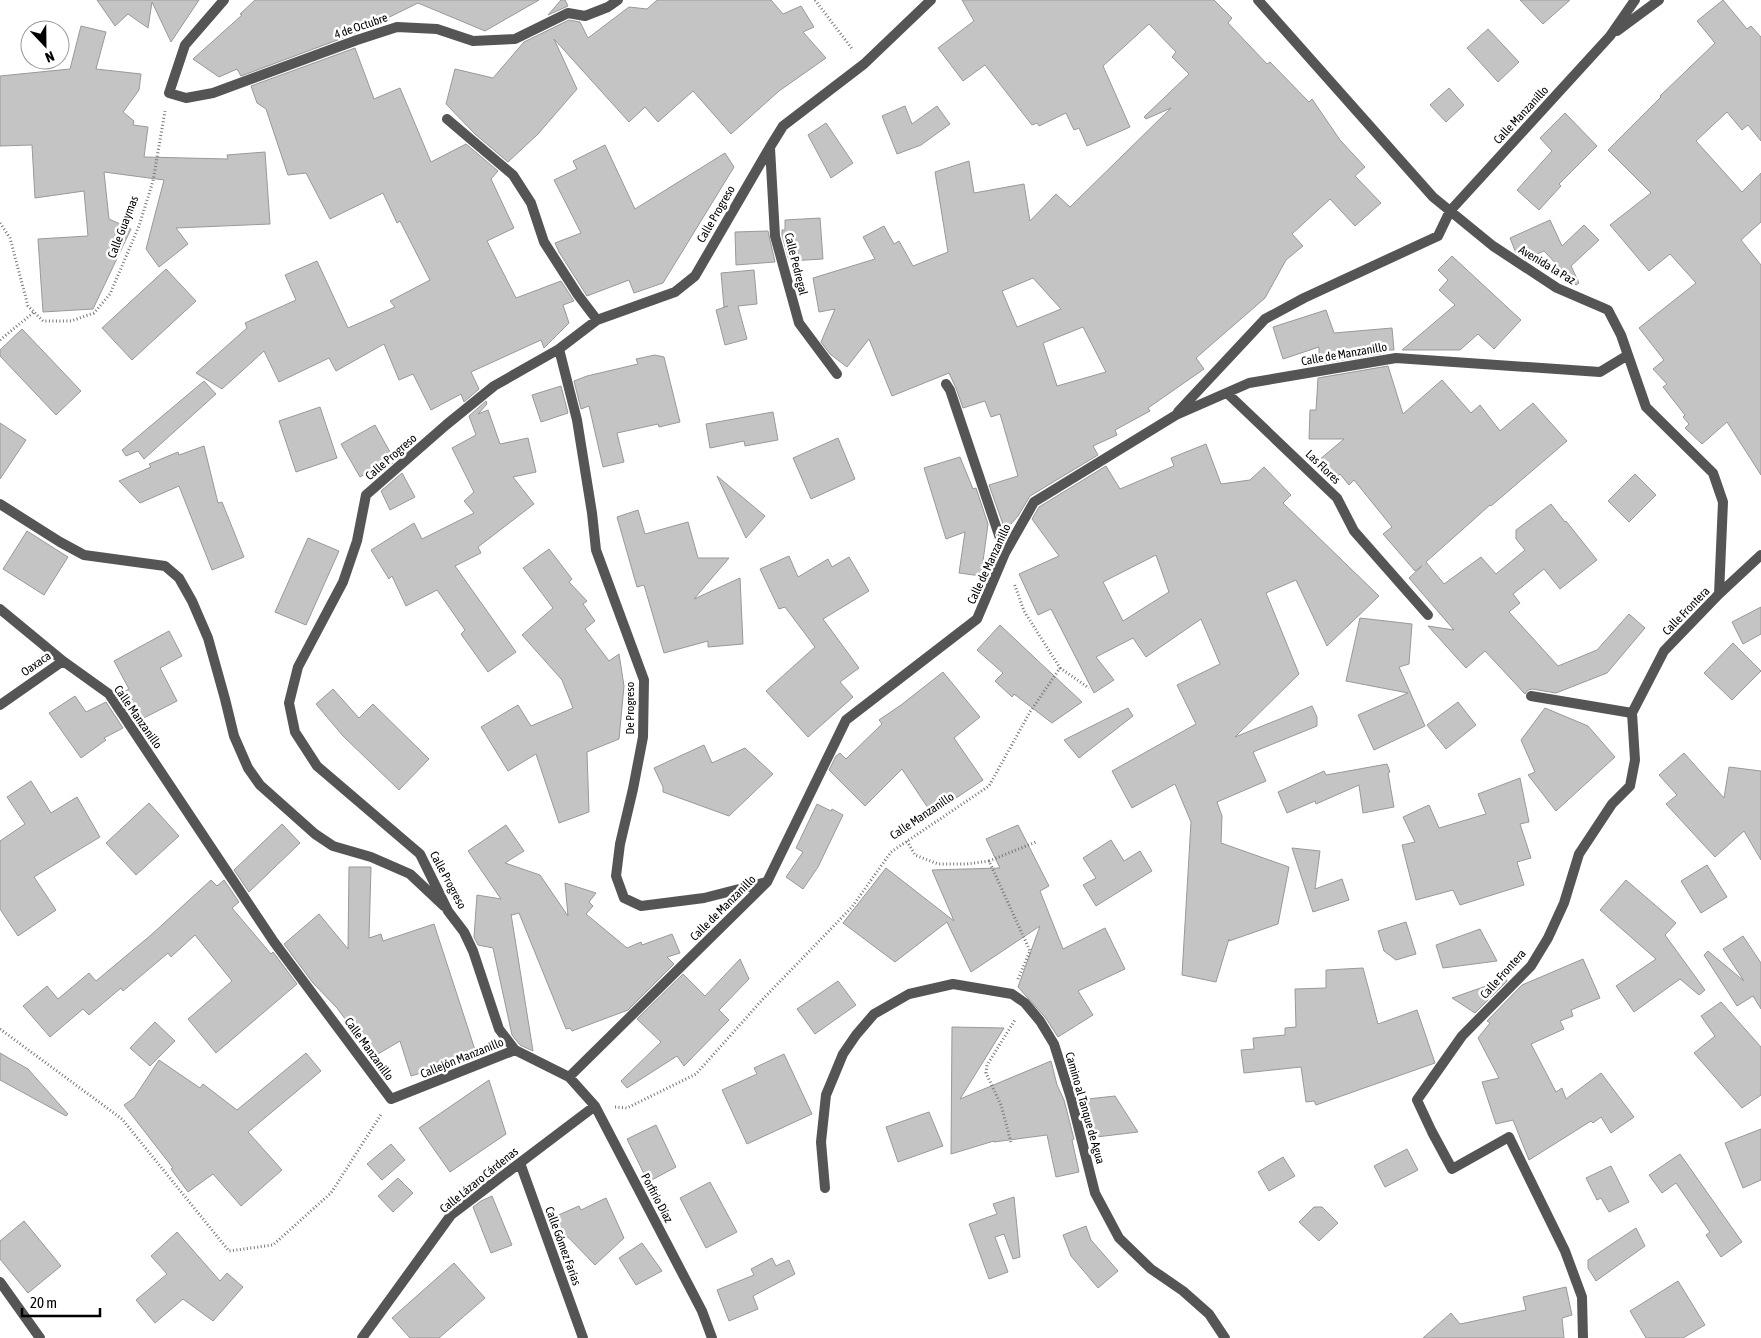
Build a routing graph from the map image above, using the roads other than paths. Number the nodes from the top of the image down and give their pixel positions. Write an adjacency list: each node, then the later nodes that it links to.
1 (224, 0): 2 (street, 4 de Octubre)
2 (618, 0)
3 (931, 0): 9 (street, Calle Progreso)
4 (1258, 0): 10 (street, Avenida la Paz)
5 (1635, 0): 7 (street, Calle Manzanillo)
6 (1659, 0): 7 (street, Calle Manzanillo)
7 (1610, 36): 10 (street, Calle Manzanillo)
8 (447, 119): 11 (street)
9 (770, 147): 11 (street, Calle Progreso); 14 (street, Calle Pedregal)
10 (1450, 211): 13 (street, Avenida la Paz); 17 (street, Calle Manzanillo)
11 (597, 320): 12 (street, Calle Progreso)
12 (560, 350): 28 (street, De Progreso); 29 (street, Calle Progreso)
13 (1628, 355): 16 (street, Calle de Manzanillo); 21 (street, Avenida la Paz)
14 (837, 374)
15 (946, 384): 19 (street)
16 (1227, 393): 17 (street, Calle de Manzanillo); 23 (street, Las Flores)
17 (1176, 415): 19 (street, Calle de Manzanillo)
18 (0, 504): 29 (street)
19 (1005, 553): 28 (street, Calle de Manzanillo)
20 (1761, 555): 21 (street, Calle Frontera)
21 (1719, 594): 27 (street, Calle Frontera)
22 (0, 609): 24 (street, Calle Manzanillo)
23 (1428, 615)
24 (63, 660): 26 (street, Oaxaca); 32 (street, Calle Manzanillo)
25 (1531, 696): 27 (street)
26 (0, 705)
27 (1632, 713): 42 (street, Calle Frontera)
28 (767, 882): 31 (street, Calle de Manzanillo)
29 (448, 911): 30 (street, Calle Progreso)
30 (515, 1050): 31 (street, Calle Progreso); 32 (street, Callejón Manzanillo)
31 (569, 1077): 33 (street, Porfirio Díaz)
32 (391, 1100)
33 (594, 1106): 34 (street, Calle Lázaro Cárdenas); 40 (street, Porfirio Díaz)
34 (520, 1163): 38 (street, Calle Lázaro Cárdenas); 39 (street, Calle Gómez Farías)
35 (825, 1188): 41 (street, Camino al Tanque de Agua)
36 (0, 1282): 37 (street)
37 (40, 1338)
38 (362, 1338)
39 (583, 1338)
40 (712, 1338)
41 (1226, 1338)
42 (1583, 1338)

